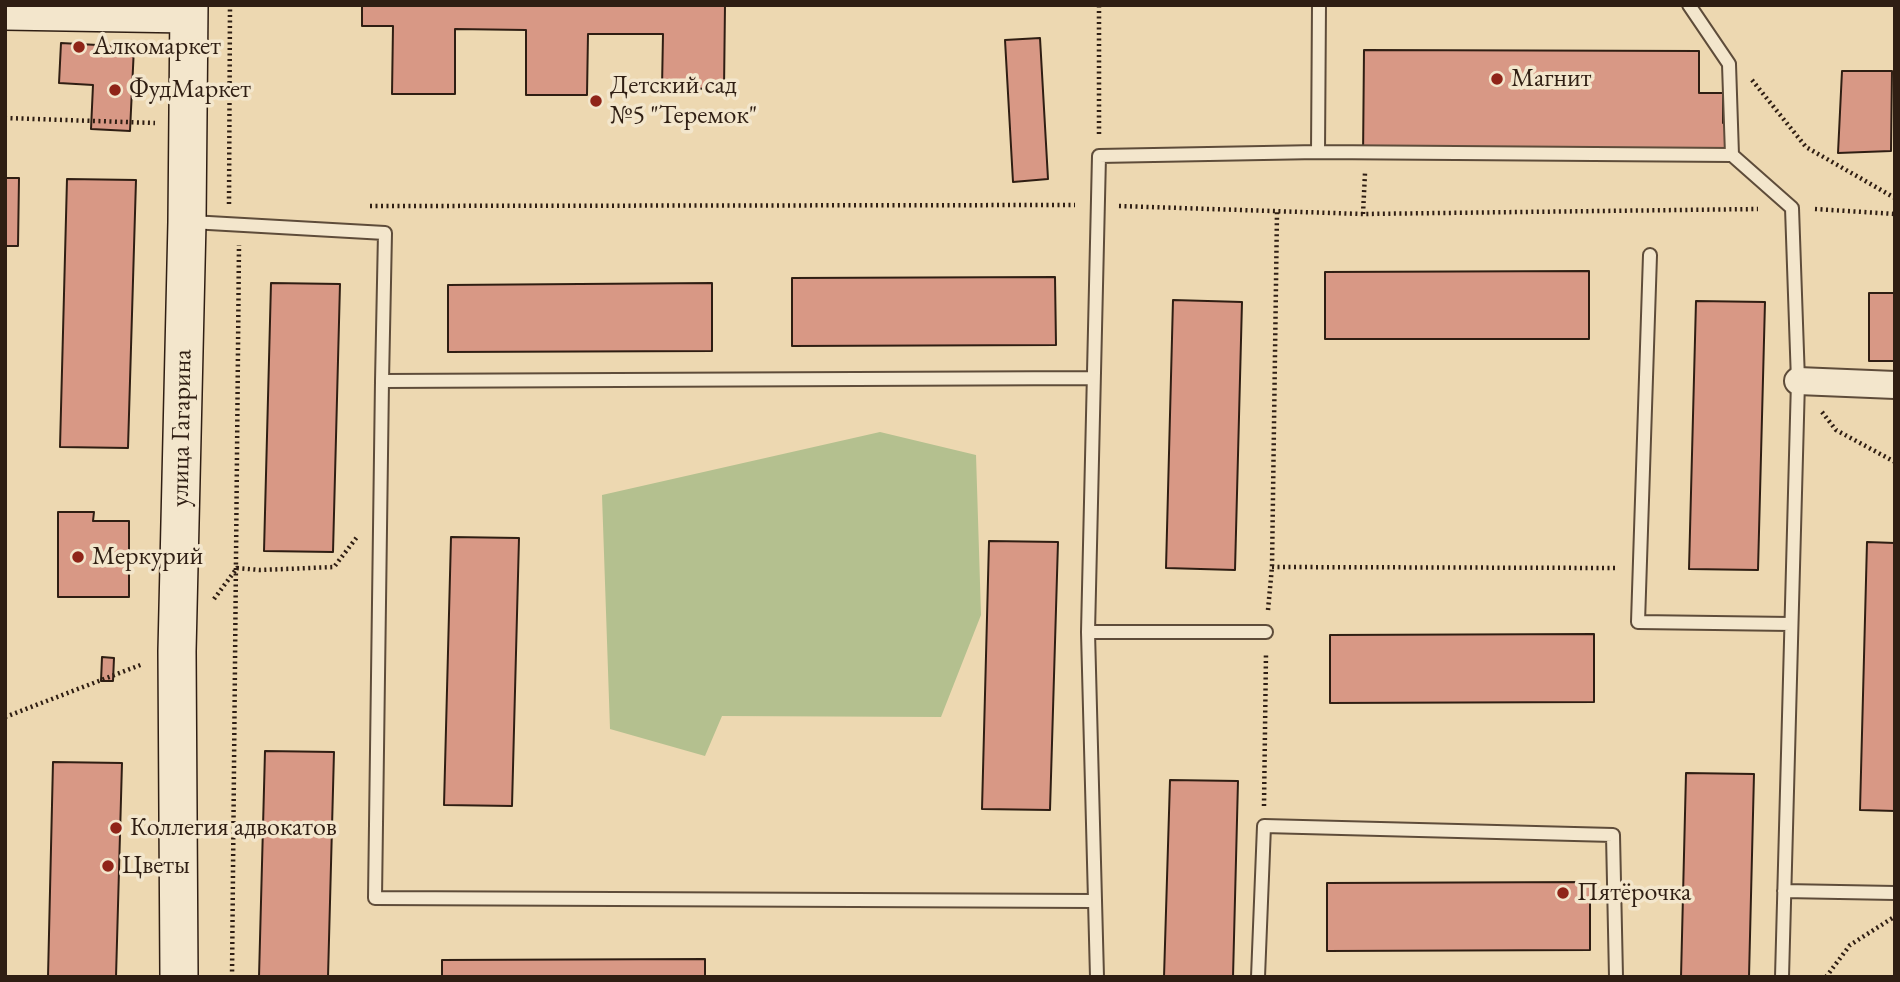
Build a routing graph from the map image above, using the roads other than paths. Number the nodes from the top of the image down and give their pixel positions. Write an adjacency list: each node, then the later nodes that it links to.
1 (1319, 5): 5 (lane)
2 (1689, 5): 6 (lane)
3 (188, 9): 4 (street); 7 (street, улица Гагарина)
4 (5, 11)
5 (1318, 152): 6 (lane); 9 (lane)
6 (1732, 155): 11 (lane)
7 (187, 222): 10 (lane); 19 (street, улица Гагарина)
8 (1650, 255): 13 (lane)
9 (1093, 378): 10 (lane); 14 (lane)
10 (382, 381): 18 (lane)
11 (1798, 381): 12 (street); 13 (lane)
12 (1895, 385)
13 (1791, 624): 16 (lane)
14 (1088, 632): 15 (lane); 18 (lane)
15 (1266, 632)
16 (1784, 891): 17 (lane); 23 (lane)
17 (1895, 893)
18 (1094, 901): 20 (lane)
19 (180, 977)
20 (1097, 977)
21 (1258, 977): 22 (lane)
22 (1616, 977)
23 (1782, 977)

